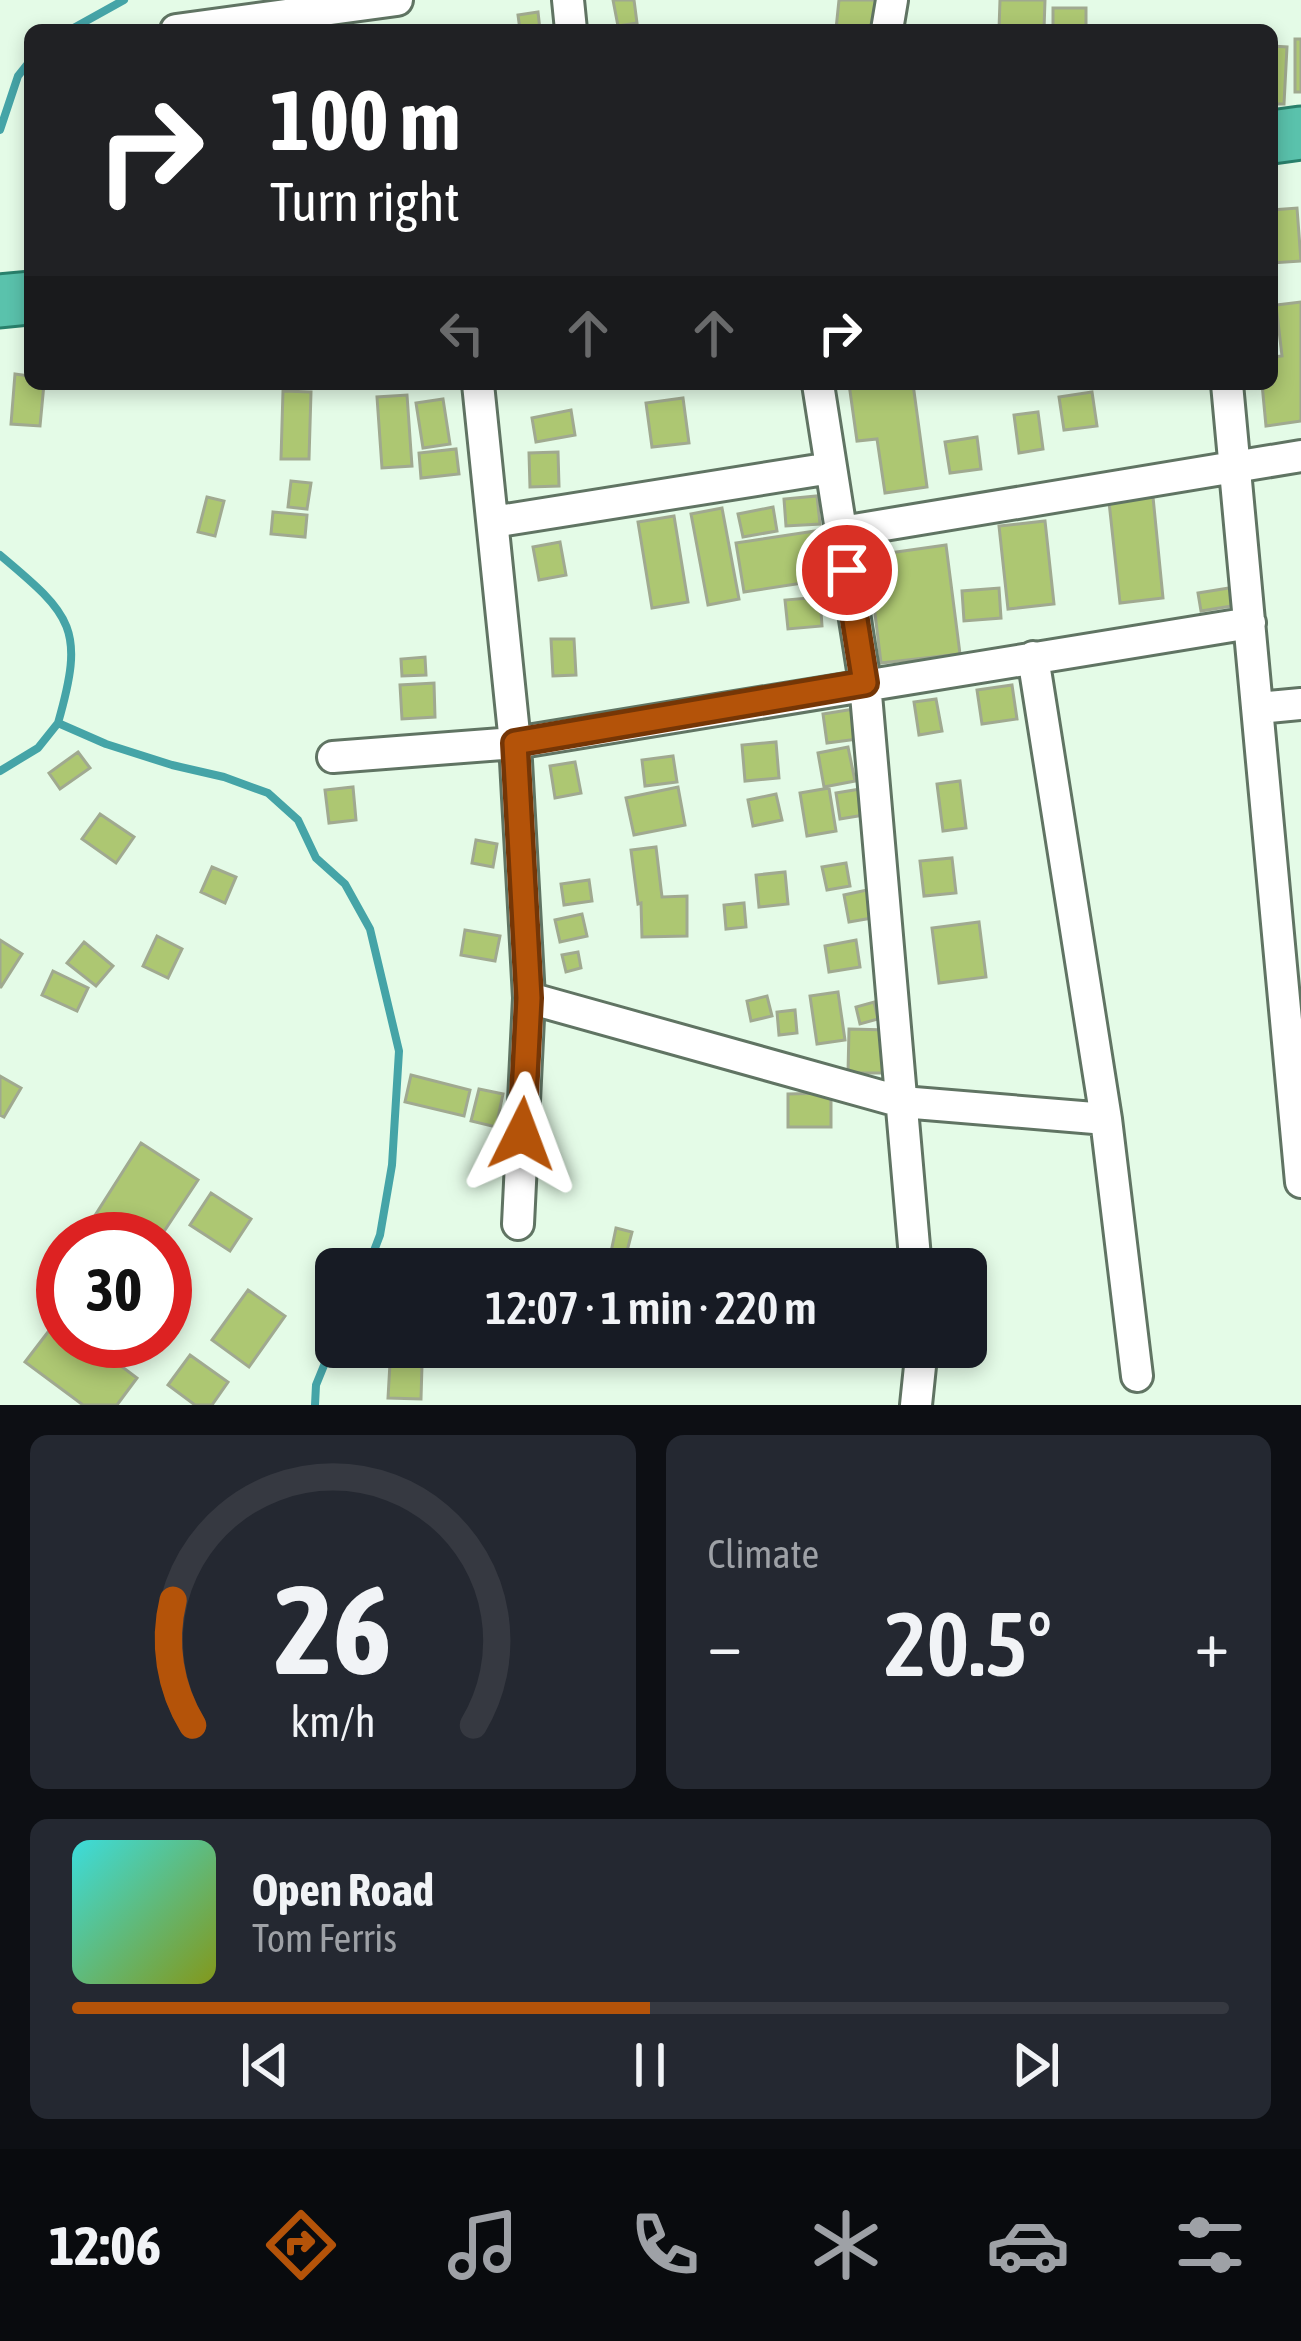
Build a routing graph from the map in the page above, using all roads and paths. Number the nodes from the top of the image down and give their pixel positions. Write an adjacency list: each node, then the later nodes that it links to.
1 (397, 0): 2 (street)
2 (220, 24)
3 (479, 390): 9 (street)
4 (819, 390): 8 (street)
5 (1228, 390): 7 (street)
6 (1301, 456): 7 (street)
7 (1235, 466): 10 (street); 11 (street)
8 (831, 468): 9 (street); 10 (street)
9 (493, 522): 16 (street)
10 (842, 532): 13 (street)
11 (1250, 623): 12 (street); 15 (street)
12 (1034, 657): 13 (street); 20 (street)
13 (865, 683): 16 (street); 19 (street)
14 (1301, 704): 15 (street)
15 (1258, 708): 21 (street)
16 (515, 743): 17 (street); 18 (street)
17 (333, 758)
18 (529, 998): 19 (street); 22 (street)
19 (902, 1102): 20 (street); 23 (street)
20 (1106, 1119): 25 (street)
21 (1301, 1182)
22 (518, 1224)
23 (914, 1248)
24 (920, 1368): 26 (street)
25 (1136, 1376)
26 (916, 1405)

